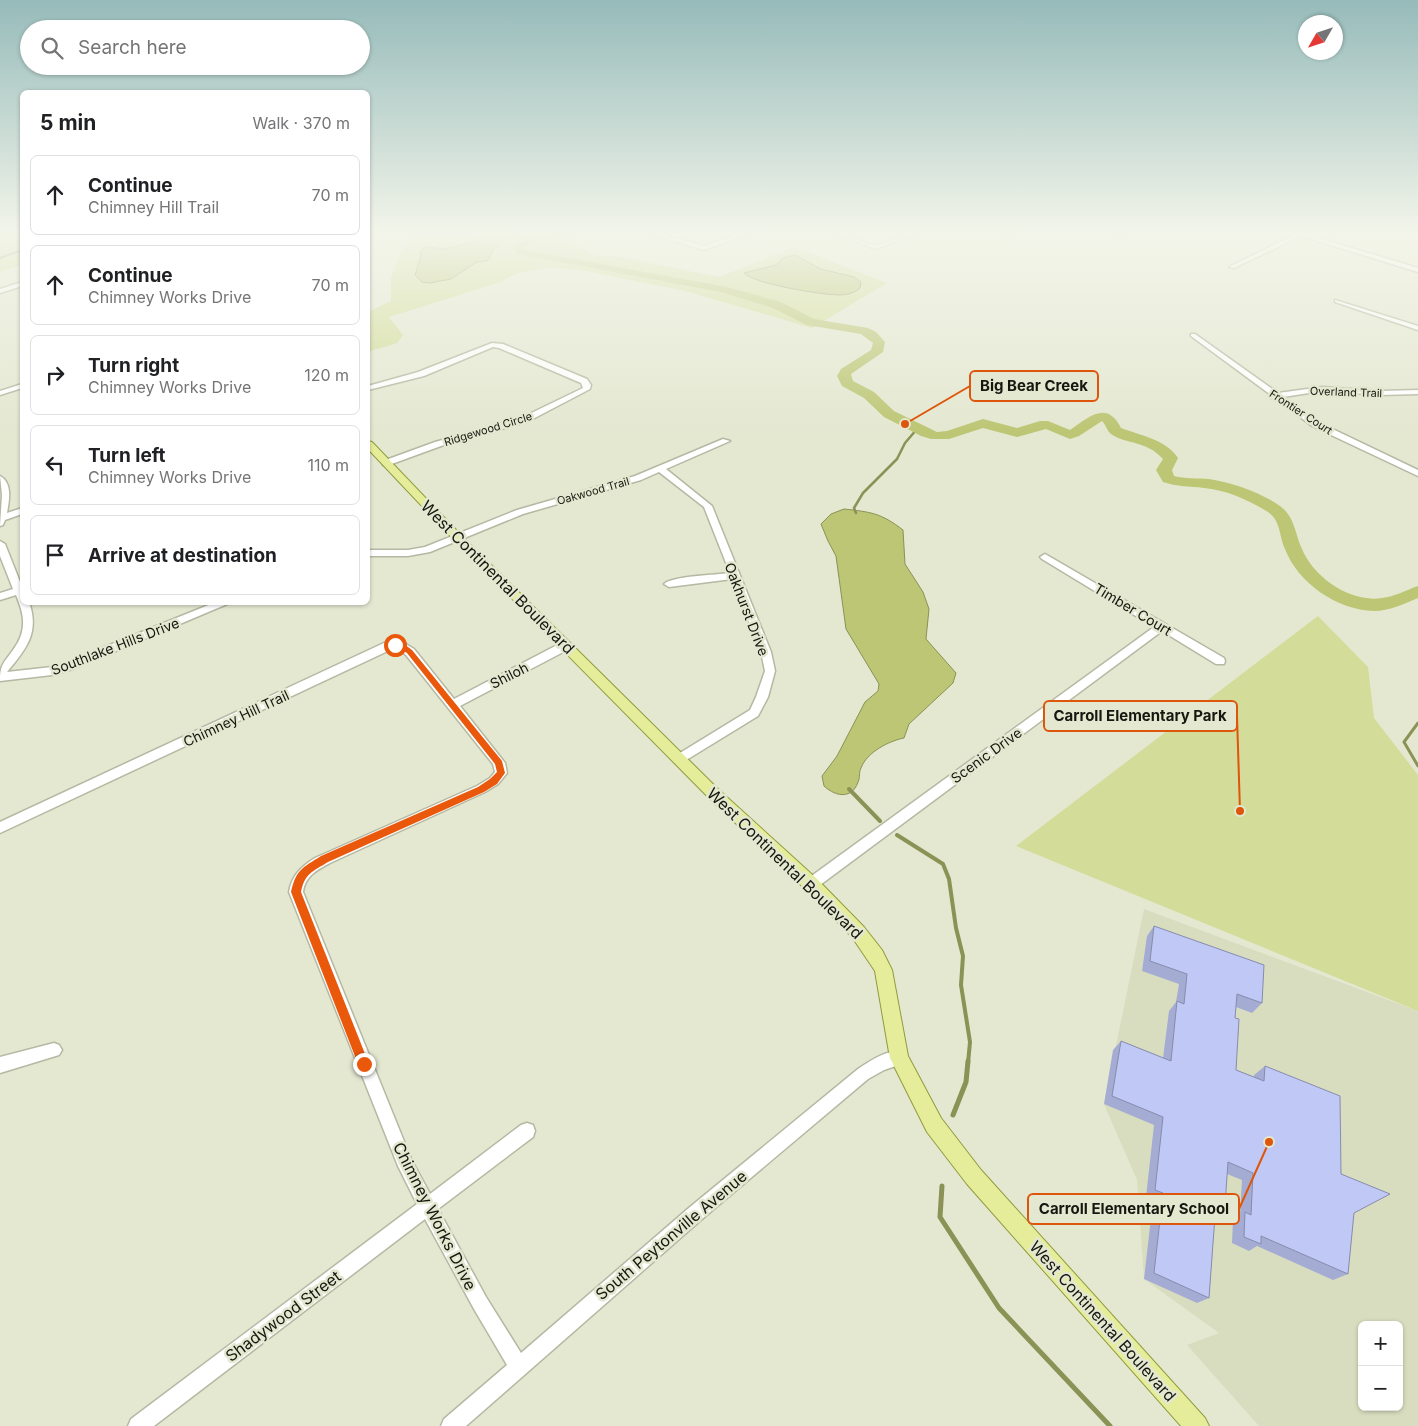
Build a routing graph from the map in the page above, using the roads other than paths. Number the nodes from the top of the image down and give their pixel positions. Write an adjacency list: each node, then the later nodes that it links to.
1 (1337, 301): 2 (street)
2 (1418, 328)
3 (1194, 335): 8 (street, Frontier Court)
4 (20, 387): 7 (street)
5 (370, 387): 11 (street, Ridgewood Circle)
6 (1418, 392): 8 (street, Overland Trail)
7 (0, 393)
8 (1274, 396): 13 (street, Frontier Court)
9 (726, 441): 12 (street, Oakwood Trail)
10 (370, 446): 11 (main road, West Continental Boulevard)
11 (386, 463): 17 (main road, West Continental Boulevard)
12 (660, 469): 17 (street, Oakwood Trail); 21 (street, Oakhurst Drive)
13 (1418, 473)
14 (0, 479): 16 (street)
15 (20, 512): 16 (street)
16 (0, 520)
17 (458, 538): 19 (street); 29 (main road, West Continental Boulevard)
18 (0, 544): 23 (street)
19 (370, 553)
20 (1046, 557): 28 (street, Timber Court)
21 (734, 576): 22 (street); 33 (street, Oakhurst Drive)
22 (669, 584)
23 (20, 592)
24 (20, 594): 25 (street)
25 (0, 597)
26 (25, 605): 31 (street)
27 (220, 605): 31 (street, Southlake Hills Drive)
28 (1162, 626): 30 (street, Timber Court); 35 (street, Scenic Drive)
29 (565, 646): 32 (street, Shiloh); 33 (main road, West Continental Boulevard)
30 (1220, 661)
31 (0, 676)
32 (452, 704): 34 (street, Chimney Hill Trail); 40 (street, Chimney Works Drive)
33 (679, 759): 35 (main road, West Continental Boulevard)
34 (0, 828)
35 (811, 884): 37 (main road, West Continental Boulevard)
36 (54, 1050): 38 (street)
37 (899, 1058): 41 (street, South Peytonville Avenue); 44 (main road, West Continental Boulevard)
38 (0, 1065)
39 (527, 1131): 40 (street, Shadywood Street)
40 (427, 1205): 41 (street, Chimney Works Drive); 42 (street, Shadywood Street)
41 (518, 1367): 43 (street, South Peytonville Avenue)
42 (138, 1426)
43 (451, 1426)
44 (1197, 1426)

